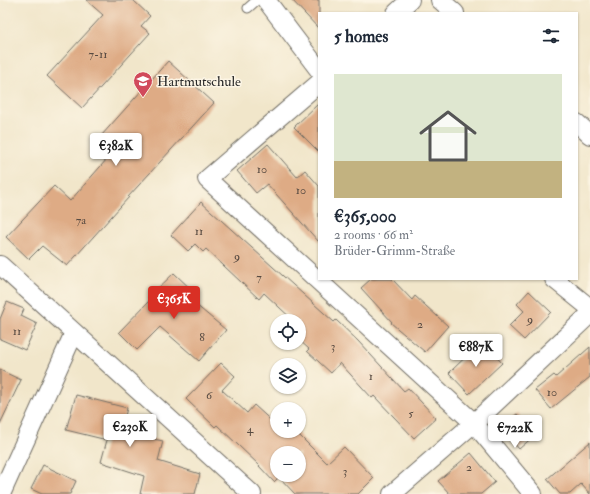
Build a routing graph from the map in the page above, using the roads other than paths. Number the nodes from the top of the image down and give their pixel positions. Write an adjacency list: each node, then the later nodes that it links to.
1 (257, 0): 5 (lane)
2 (266, 0): 8 (street)
3 (410, 0): 6 (street)
4 (440, 0): 7 (street)
5 (248, 8)
6 (397, 12)
7 (454, 12)
8 (318, 69)
9 (318, 84): 17 (street)
10 (578, 124): 11 (street)
11 (590, 135)
12 (0, 265): 16 (street)
13 (555, 280): 14 (street)
14 (590, 308)
15 (590, 314): 17 (street)
16 (74, 333): 18 (street); 19 (street)
17 (474, 423): 20 (street); 21 (street)
18 (2, 492)
19 (252, 494)
20 (392, 494)
21 (533, 494)

